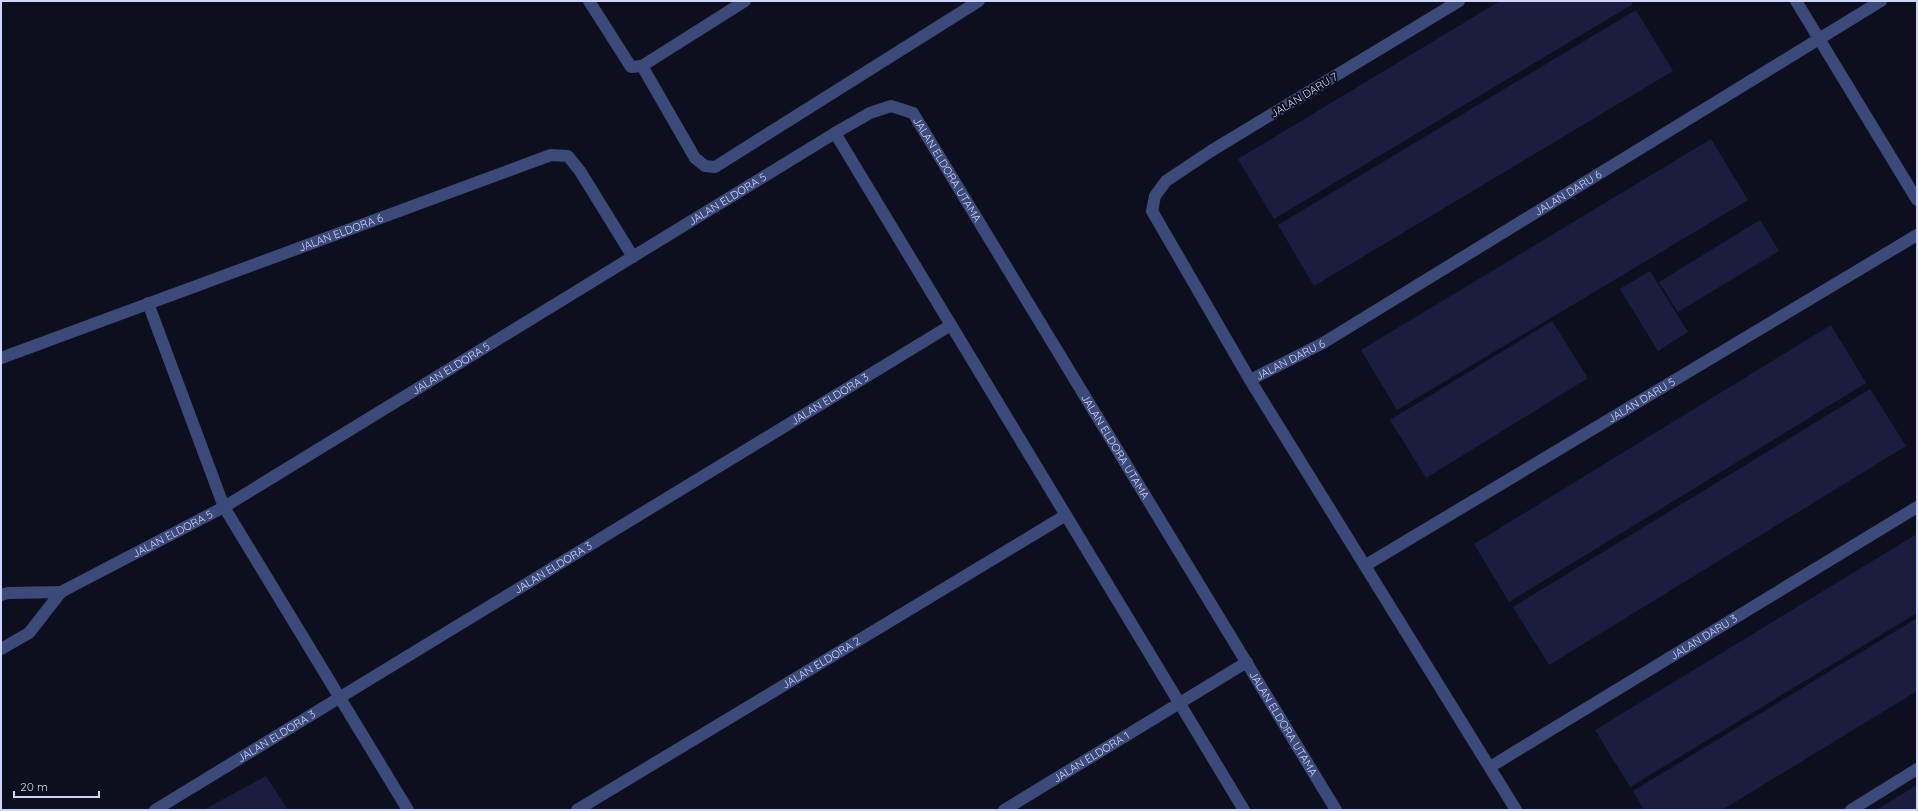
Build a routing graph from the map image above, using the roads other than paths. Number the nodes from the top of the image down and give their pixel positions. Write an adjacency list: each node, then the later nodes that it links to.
1 (589, 1): 8 (street)
2 (745, 1): 8 (street)
3 (979, 1): 8 (street)
4 (1459, 1): 16 (street, JALAN DARU 7)
5 (1796, 1): 7 (street)
6 (1881, 1): 7 (street, JALAN DARU 6)
7 (1819, 39): 10 (street); 16 (street, JALAN DARU 6)
8 (642, 66)
9 (835, 134): 12 (street, JALAN ELDORA 5); 14 (street); 24 (street, JALAN ELDORA UTAMA)
10 (1917, 200)
11 (1917, 235): 20 (street, JALAN DARU 5)
12 (633, 257): 13 (street, JALAN ELDORA 6); 17 (street, JALAN ELDORA 5)
13 (148, 303): 15 (street, JALAN ELDORA 6); 17 (street)
14 (951, 325): 19 (street); 25 (street, JALAN ELDORA 3)
15 (1, 358)
16 (1250, 380): 20 (street)
17 (224, 507): 21 (street, JALAN ELDORA 5); 25 (street)
18 (1917, 507): 27 (street, JALAN DARU 3)
19 (1066, 515): 26 (street); 31 (street, JALAN ELDORA 2)
20 (1366, 565): 27 (street)
21 (61, 592): 22 (street, JALAN ELDORA 5); 23 (street, JALAN ELDORA 5)
22 (1, 595)
23 (1, 649)
24 (1247, 662): 26 (street, JALAN ELDORA 1); 34 (street, JALAN ELDORA UTAMA)
25 (339, 697): 29 (street, JALAN ELDORA 3); 30 (street)
26 (1179, 703): 32 (street, JALAN ELDORA 1); 33 (street)
27 (1490, 767): 35 (street)
28 (1917, 769): 36 (street)
29 (154, 810)
30 (408, 810)
31 (576, 810)
32 (1004, 810)
33 (1244, 810)
34 (1336, 810)
35 (1516, 810)
36 (1851, 810)

